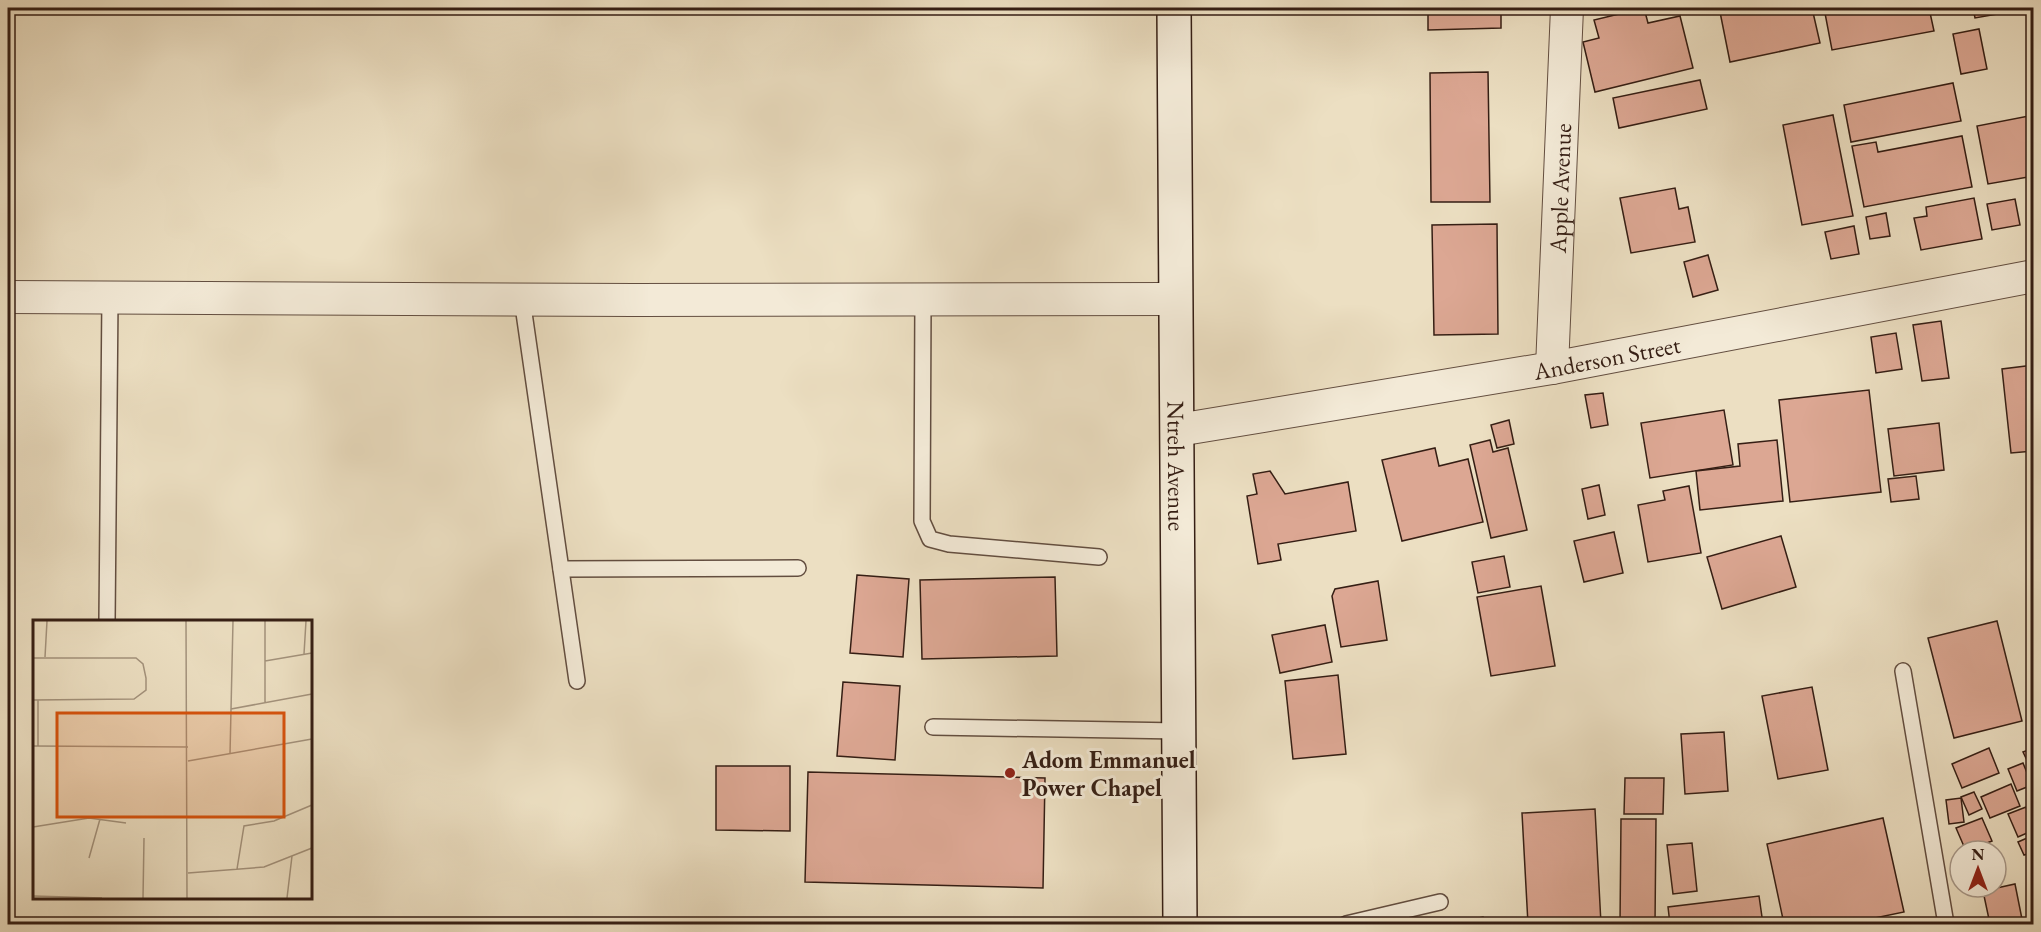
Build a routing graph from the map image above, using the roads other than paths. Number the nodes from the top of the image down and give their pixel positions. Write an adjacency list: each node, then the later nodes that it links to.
1 (1174, 8): 8 (street, Ntreh Avenue)
2 (1567, 8): 9 (street, Apple Avenue)
3 (2034, 276): 9 (street, Anderson Street)
4 (8, 297): 5 (street)
5 (110, 297): 6 (street); 14 (lane)
6 (522, 299): 7 (street); 13 (lane)
7 (923, 299): 8 (street); 11 (lane)
8 (1176, 299): 10 (street, Ntreh Avenue)
9 (1552, 368): 10 (street, Anderson Street)
10 (1178, 430): 18 (street, Ntreh Avenue)
11 (1099, 557)
12 (798, 568): 13 (lane)
13 (561, 569): 16 (lane)
14 (107, 620)
15 (1903, 671): 22 (lane)
16 (577, 681)
17 (933, 727): 18 (lane)
18 (1180, 731): 20 (street, Ntreh Avenue)
19 (1440, 902): 21 (lane)
20 (1180, 924)
21 (1346, 924)
22 (1946, 924)

